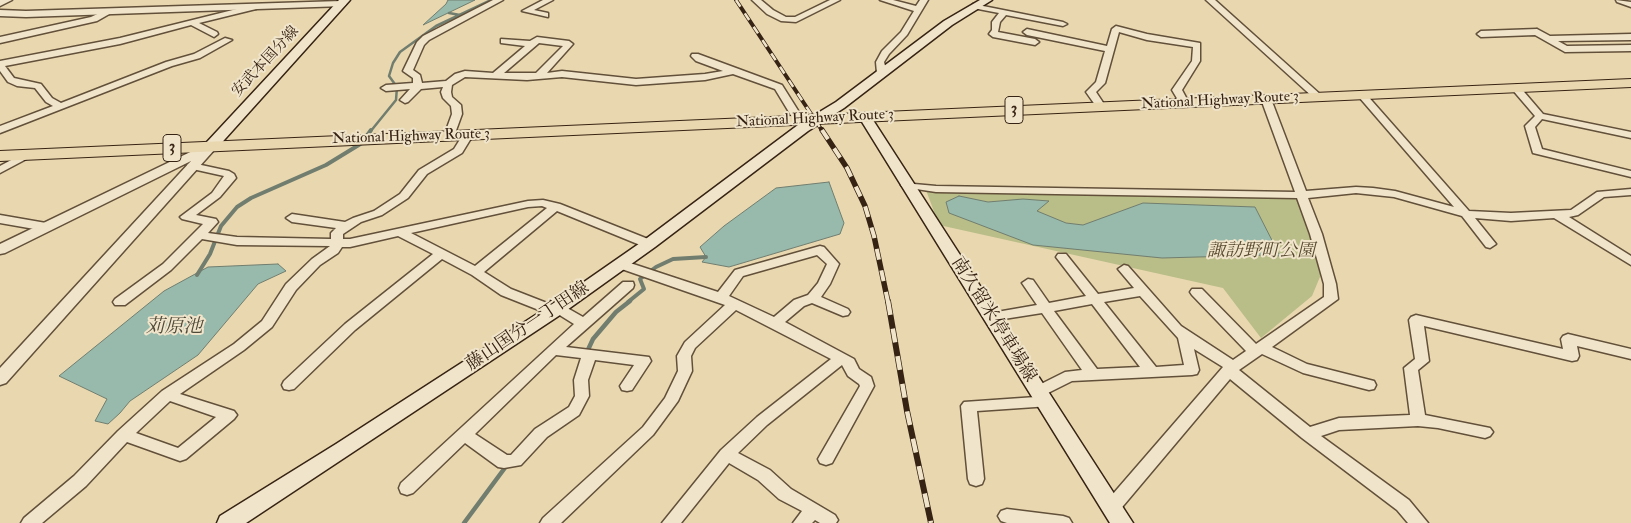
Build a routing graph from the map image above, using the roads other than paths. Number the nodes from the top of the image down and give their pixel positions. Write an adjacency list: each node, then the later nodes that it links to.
1 (7, 0): 12 (street)
2 (499, 0): 44 (street)
3 (549, 0): 20 (street)
4 (756, 0): 5 (street)
5 (836, 0)
6 (884, 0): 16 (street)
7 (924, 0): 16 (street)
8 (988, 0): 15 (main road)
9 (1210, 0): 48 (street)
10 (1620, 0): 13 (street)
11 (343, 2): 14 (street); 62 (main road, 安武本国分線)
12 (0, 3)
13 (1631, 5)
14 (254, 6): 17 (street); 21 (street)
15 (976, 6): 18 (street); 39 (main road)
16 (917, 9): 39 (street)
17 (108, 11): 19 (street); 29 (street)
18 (1004, 12): 22 (street); 32 (street)
19 (0, 14)
20 (544, 16)
21 (192, 24): 24 (street); 37 (street)
22 (1063, 24)
23 (1027, 32): 35 (street)
24 (214, 34)
25 (1481, 34): 28 (street)
26 (1613, 37): 27 (street); 28 (street); 34 (street)
27 (1631, 37)
28 (1548, 39): 34 (street)
29 (0, 40)
30 (228, 40): 52 (street)
31 (504, 41): 33 (street)
32 (1035, 42)
33 (531, 44): 40 (street); 41 (street)
34 (1631, 47)
35 (1110, 49): 51 (street); 53 (street)
36 (695, 56): 38 (street)
37 (0, 65): 52 (street)
38 (735, 71): 41 (street); 57 (street)
39 (882, 73): 56 (main road)
40 (496, 75): 41 (street); 43 (street)
41 (539, 76)
42 (1631, 83): 46 (highway, National Highway Route 3 / 3)
43 (448, 84): 44 (street); 61 (street)
44 (418, 86): 45 (street); 50 (street)
45 (386, 88)
46 (1516, 88): 47 (highway, National Highway Route 3 / 3); 54 (street)
47 (1362, 95): 48 (highway, National Highway Route 3 / 3); 74 (street)
48 (1318, 97): 49 (highway, National Highway Route 3 / 3)
49 (1266, 99): 51 (highway, National Highway Route 3 / 3); 71 (street)
50 (405, 100)
51 (1184, 103): 53 (highway, National Highway Route 3 / 3)
52 (62, 106): 58 (street)
53 (1101, 107): 55 (highway, National Highway Route 3 / 3)
54 (1540, 116): 60 (street); 68 (street)
55 (865, 117): 56 (highway, National Highway Route 3 / 3); 69 (main road, 南久留米停車場線)
56 (820, 119): 57 (highway, National Highway Route 3 / 3); 82 (main road, 藤山国分一丁田線)
57 (799, 120): 59 (highway, National Highway Route 3 / 3)
58 (0, 130)
59 (468, 135): 61 (highway, National Highway Route 3 / 3); 77 (street)
60 (1631, 135)
61 (449, 136): 62 (highway, National Highway Route 3 / 3)
62 (211, 146): 63 (highway, National Highway Route 3 / 3); 66 (street); 67 (street)
63 (28, 154): 64 (highway, National Highway Route 3 / 3); 65 (street)
64 (0, 156)
65 (0, 170)
66 (188, 170): 67 (street); 80 (street); 114 (street)
67 (153, 174): 78 (street)
68 (1631, 174)
69 (907, 186): 71 (street); 102 (main road, 南久留米停車場線)
70 (1631, 192): 73 (street)
71 (1301, 195): 74 (street); 107 (street)
72 (556, 206): 79 (street); 82 (street); 90 (street)
73 (1555, 213): 74 (street); 87 (street)
74 (1466, 214): 83 (street)
75 (292, 218): 77 (street)
76 (0, 219): 78 (street)
77 (346, 226): 81 (street)
78 (46, 227): 84 (street)
79 (400, 232): 81 (street); 85 (street)
80 (198, 235): 81 (street); 98 (street)
81 (337, 244): 118 (street)
82 (650, 244): 88 (main road, 藤山国分一丁田線)
83 (1490, 244)
84 (0, 250)
85 (441, 254): 90 (street); 115 (street)
86 (1062, 257): 96 (street)
87 (1631, 261)
88 (620, 264): 97 (street); 100 (main road, 藤山国分一丁田線)
89 (1124, 269): 93 (street)
90 (476, 272): 100 (street)
91 (1028, 283): 99 (street)
92 (628, 285): 103 (street)
93 (1143, 291): 96 (street); 105 (street)
94 (1197, 292): 107 (street)
95 (813, 298): 97 (street); 101 (street); 104 (street)
96 (1095, 299): 99 (street); 112 (street)
97 (727, 301): 104 (street); 135 (street)
98 (120, 302)
99 (1045, 308): 102 (street); 113 (street)
100 (556, 309): 103 (street); 134 (main road, 藤山国分一丁田線)
101 (843, 312)
102 (991, 317): 119 (main road, 南久留米停車場線)
103 (583, 323): 106 (street)
104 (775, 323): 110 (street)
105 (1184, 336): 111 (street); 112 (street)
106 (553, 350): 108 (street); 124 (street)
107 (1258, 350): 111 (street); 116 (street)
108 (590, 354): 117 (street); 124 (street)
109 (1631, 354): 120 (street)
110 (841, 358): 125 (street); 126 (street)
111 (1232, 368): 122 (street); 131 (street)
112 (1151, 371): 113 (street)
113 (1093, 374): 119 (street)
114 (0, 379)
115 (289, 385)
116 (1368, 385)
117 (627, 386)
118 (167, 395): 123 (street); 123 (street)
119 (1042, 397): 127 (street); 131 (main road, 南久留米停車場線)
120 (1418, 420): 121 (street); 122 (street)
121 (1485, 432)
122 (1308, 434): 139 (street)
123 (124, 435): 133 (street)
124 (465, 435): 128 (street)
125 (727, 454): 129 (street); 136 (street)
126 (826, 459)
127 (976, 479)
128 (407, 488)
129 (813, 509): 132 (street); 137 (street)
130 (1007, 516): 138 (street)
131 (1115, 517)
132 (830, 520)
133 (30, 523)
134 (228, 523)
135 (549, 523)
136 (671, 523)
137 (802, 523)
138 (1063, 523)
139 (1419, 523)

